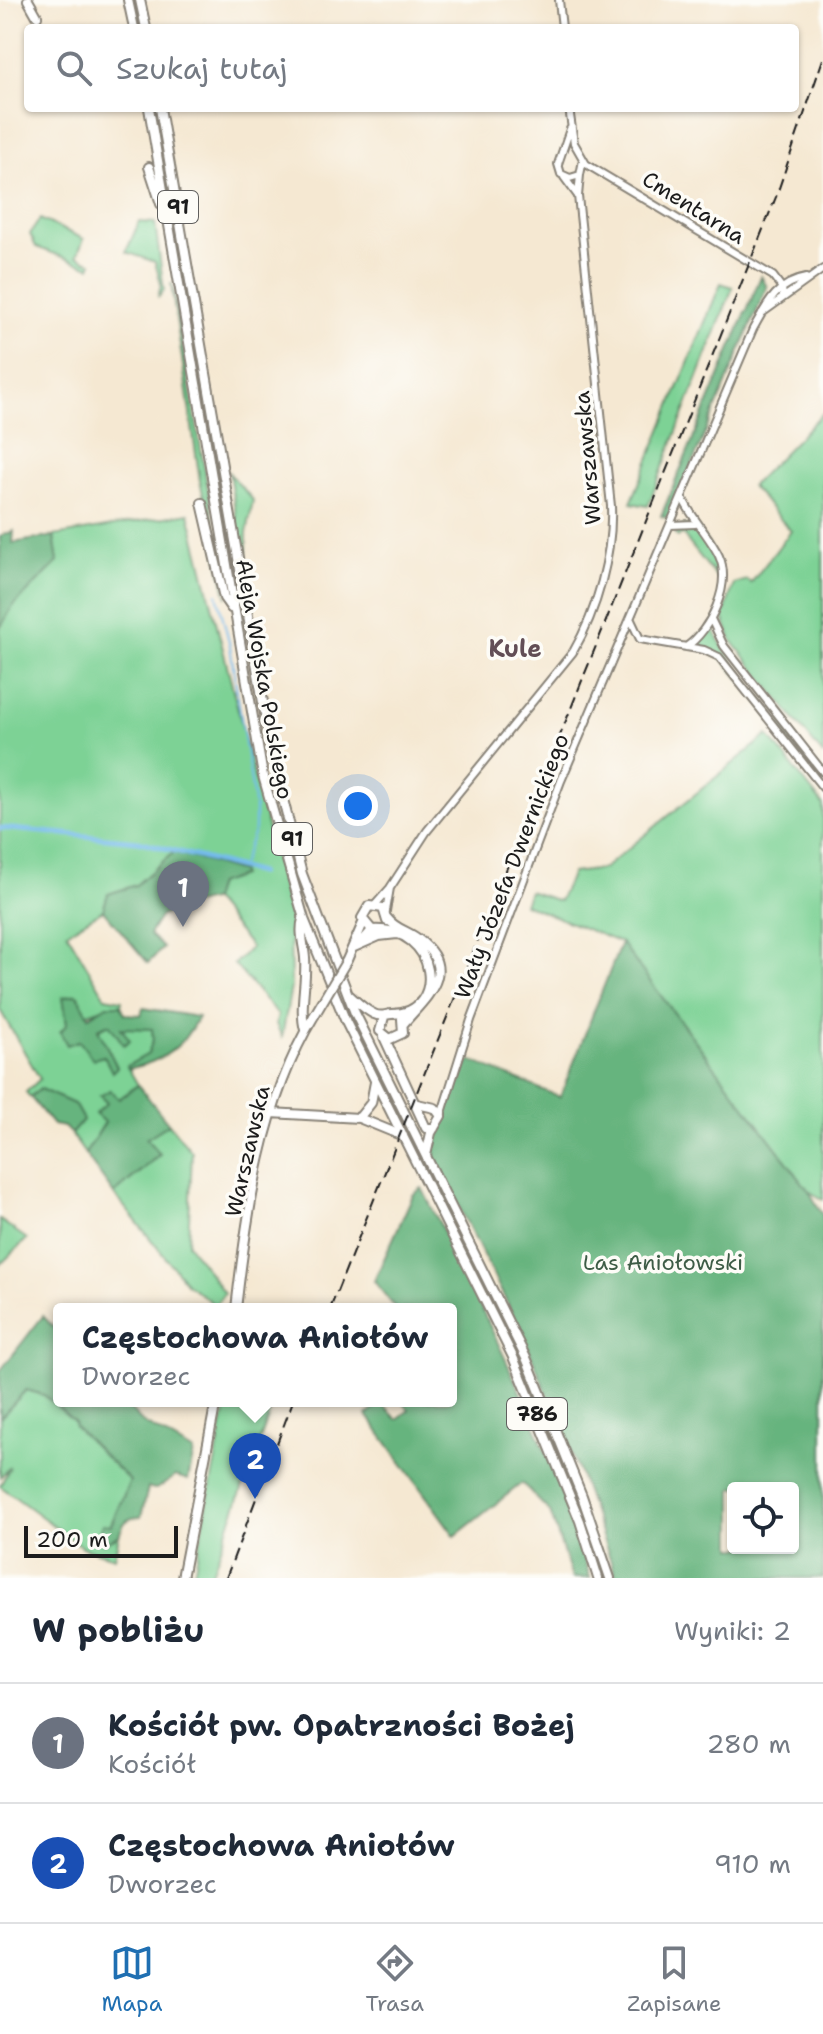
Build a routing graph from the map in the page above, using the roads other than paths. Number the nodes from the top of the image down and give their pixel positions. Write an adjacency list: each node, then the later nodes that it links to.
1 (28, 0): 5 (main road)
2 (128, 0): 6 (main road)
3 (140, 0): 7 (main road)
4 (559, 0): 8 (street)
5 (37, 16)
6 (133, 24)
7 (145, 24)
8 (562, 24)
9 (150, 112): 20 (main road, Aleja Wojska Polskiego / 91)
10 (161, 112): 43 (main road, Aleja Wojska Polskiego / 91)
11 (569, 112): 12 (street)
12 (570, 129): 13 (street); 14 (street)
13 (565, 153): 14 (street); 18 (street)
14 (581, 157): 16 (street, Cmentarna); 17 (street)
15 (149, 167): 20 (main road)
16 (601, 172): 17 (street); 22 (street, Cmentarna)
17 (581, 173): 18 (street); 19 (street, Warszawska)
18 (561, 174): 19 (street)
19 (578, 196): 35 (street, Warszawska)
20 (168, 222): 27 (main road, Aleja Wojska Polskiego / 91)
21 (823, 269): 22 (street, Wały Józefa Dwernickiego)
22 (781, 292): 23 (street, Wały Józefa Dwernickiego)
23 (682, 497): 25 (street); 26 (street, Wały Józefa Dwernickiego)
24 (202, 503): 27 (main road)
25 (695, 524): 26 (street); 28 (street)
26 (670, 525): 29 (street, Wały Józefa Dwernickiego)
27 (234, 612): 38 (main road, Aleja Wojska Polskiego / 91)
28 (711, 619): 31 (street); 33 (street)
29 (631, 620): 30 (street); 32 (street, Wały Józefa Dwernickiego)
30 (640, 639): 31 (street); 32 (street)
31 (686, 647): 34 (street)
32 (619, 648): 52 (street, Wały Józefa Dwernickiego)
33 (823, 772)
34 (823, 788)
35 (390, 888): 36 (street, Warszawska); 37 (street, Warszawska)
36 (375, 905): 37 (main road); 39 (main road, Warszawska)
37 (387, 914): 40 (main road, Warszawska); 45 (main road)
38 (304, 919): 46 (main road); 50 (main road, Aleja Wojska Polskiego)
39 (363, 923): 40 (main road); 42 (main road, Warszawska)
40 (377, 929): 41 (main road); 42 (main road, Warszawska)
41 (397, 934): 42 (main road); 45 (main road)
42 (357, 946): 46 (main road, Warszawska, bridge)
43 (346, 992): 44 (main road); 61 (main road, Aleja Wojska Polskiego)
44 (384, 1017): 45 (main road); 47 (main road)
45 (401, 1019): 48 (main road)
46 (305, 1030): 51 (main road, Warszawska)
47 (384, 1037): 48 (main road); 49 (main road)
48 (397, 1038): 49 (main road)
49 (393, 1053): 54 (main road)
50 (376, 1081): 58 (main road); 60 (main road, Aleja Wojska Polskiego)
51 (278, 1091): 55 (main road, Warszawska); 56 (main road)
52 (446, 1099): 53 (street); 57 (street, Wały Józefa Dwernickiego)
53 (430, 1107): 54 (main road); 57 (main road)
54 (419, 1109): 59 (main road)
55 (271, 1113): 56 (main road); 62 (main road, Warszawska)
56 (290, 1114): 58 (main road)
57 (441, 1116): 59 (main road)
58 (359, 1118): 60 (main road)
59 (434, 1128): 61 (main road)
60 (404, 1137): 67 (main road, Aleja Wojska Polskiego / 786)
61 (426, 1155): 68 (main road, Aleja Wojska Polskiego / 786)
62 (238, 1284): 63 (main road, Warszawska); 64 (main road, Warszawska)
63 (232, 1303)
64 (236, 1303)
65 (215, 1407): 66 (main road)
66 (182, 1578)
67 (598, 1578)
68 (610, 1578)

